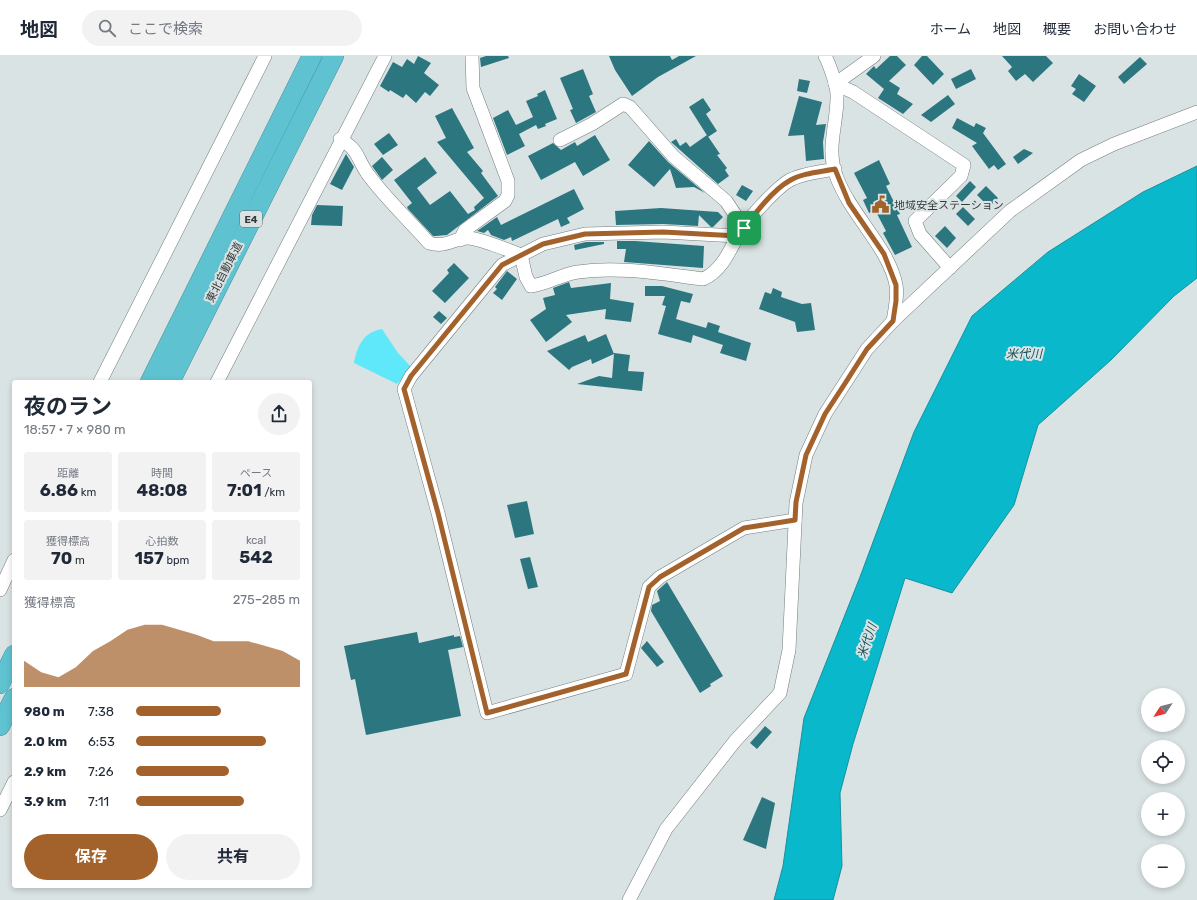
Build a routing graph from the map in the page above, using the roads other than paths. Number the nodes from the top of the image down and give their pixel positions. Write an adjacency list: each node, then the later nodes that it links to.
1 (265, 56): 18 (street)
2 (312, 56): 19 (highway, 東北自動車道 / E4)
3 (334, 56): 20 (highway, 東北自動車道 / E4)
4 (384, 56): 10 (street)
5 (472, 56): 14 (street)
6 (825, 56): 8 (street)
7 (874, 56): 8 (street)
8 (835, 84): 12 (street); 16 (street)
9 (1197, 112): 16 (street)
10 (340, 139): 14 (street); 21 (street)
11 (560, 140): 13 (street)
12 (835, 169): 13 (street); 17 (street)
13 (741, 232): 15 (street); 15 (street)
14 (460, 240): 15 (street)
15 (521, 255): 22 (street)
16 (950, 268): 17 (street)
17 (893, 321): 22 (street)
18 (101, 380)
19 (151, 380)
20 (171, 380)
21 (218, 380)
22 (795, 520): 31 (street)
23 (12, 564): 24 (street)
24 (0, 590)
25 (12, 659): 26 (highway)
26 (0, 684)
27 (12, 702): 28 (highway)
28 (0, 726)
29 (12, 786): 30 (street)
30 (0, 810)
31 (629, 900)

